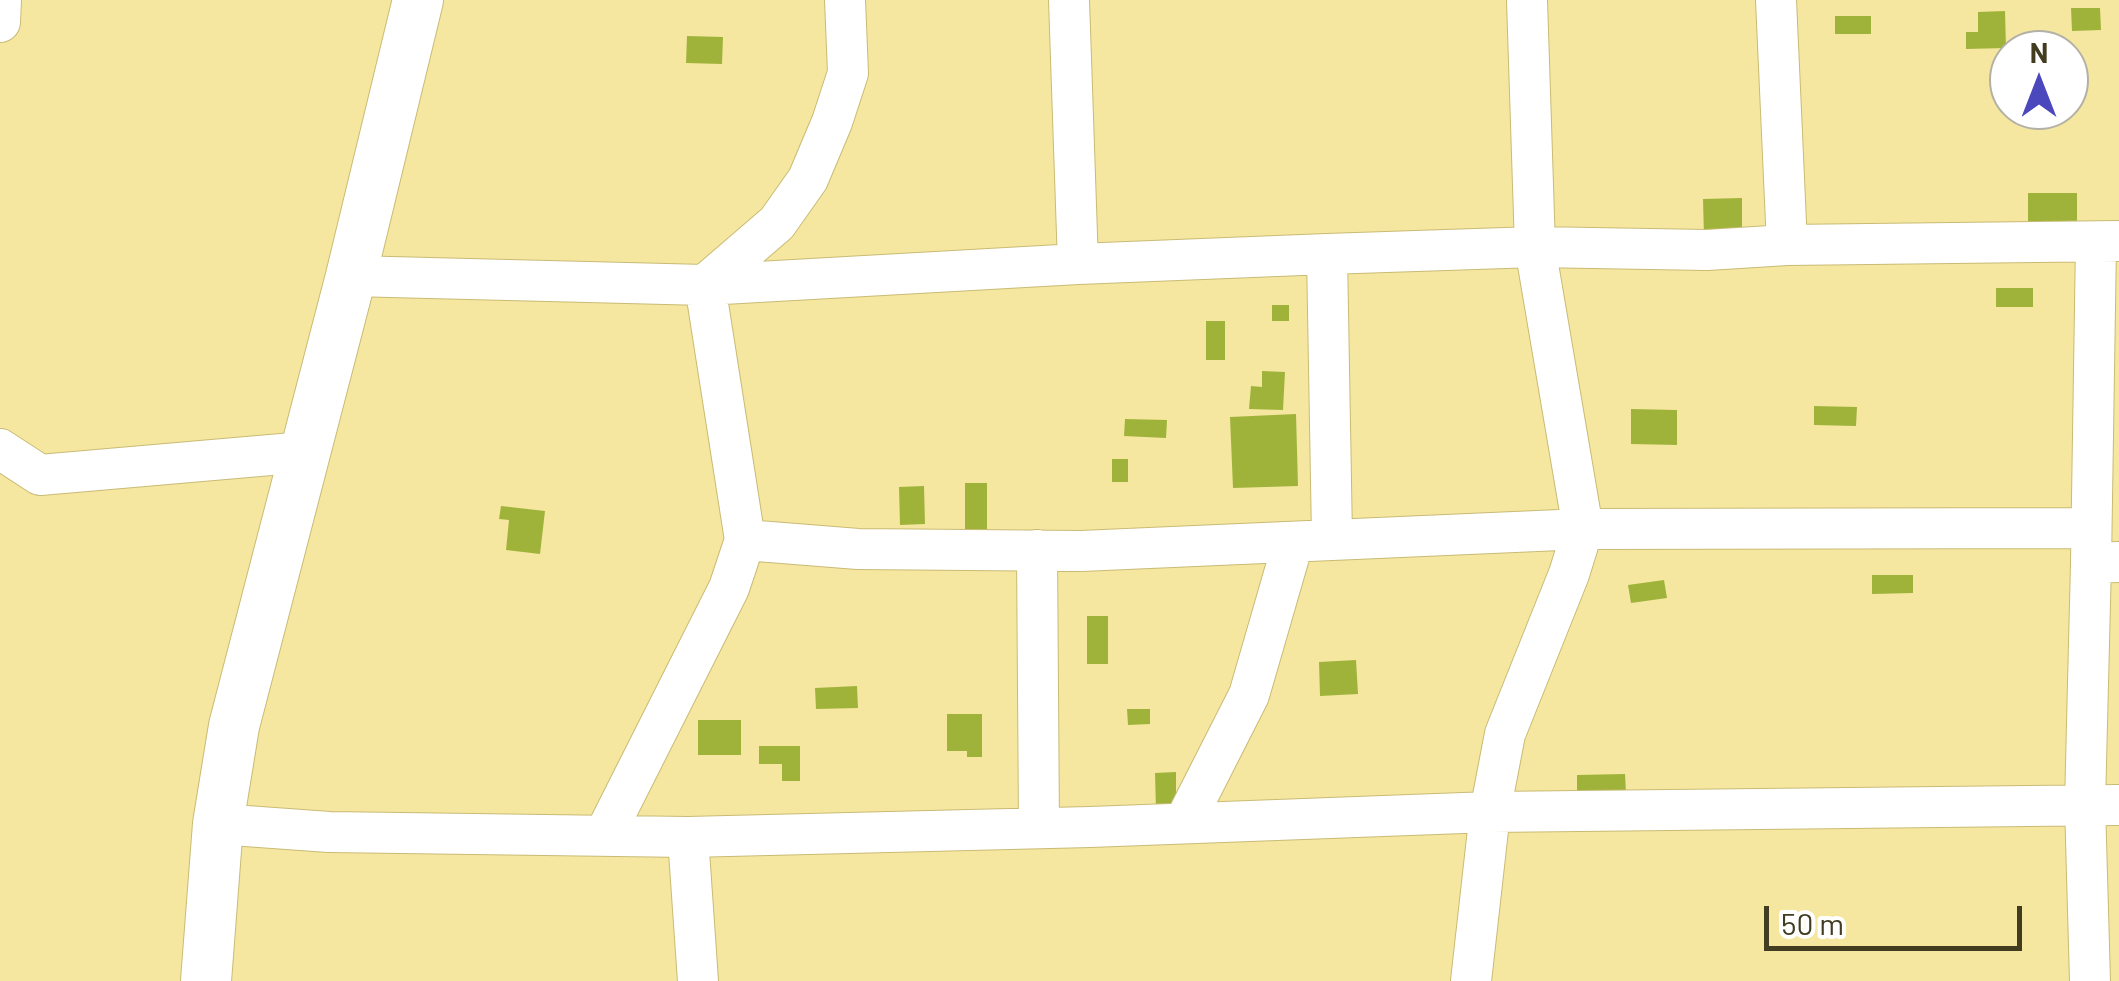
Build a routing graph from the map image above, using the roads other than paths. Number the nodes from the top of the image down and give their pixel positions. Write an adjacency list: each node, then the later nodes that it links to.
1 (2, 0): 7 (street)
2 (418, 0): 13 (street)
3 (844, 0): 14 (street)
4 (1069, 0): 12 (street)
5 (1528, 0): 10 (street)
6 (1776, 0): 9 (street)
7 (0, 22)
8 (2107, 242): 9 (street); 21 (street)
9 (1788, 245): 10 (street)
10 (1535, 248): 11 (street); 17 (street)
11 (1327, 254): 12 (street); 19 (street)
12 (1078, 264): 14 (street)
13 (351, 276): 14 (street); 16 (street)
14 (705, 285): 18 (street)
15 (0, 449): 16 (street)
16 (304, 452): 25 (street)
17 (1582, 529): 19 (street); 21 (street); 23 (street)
18 (744, 540): 20 (street); 27 (street)
19 (1312, 540): 20 (street); 24 (street)
20 (1037, 550): 26 (street)
21 (2100, 551): 22 (street)
22 (2102, 805): 23 (street); 32 (street)
23 (1490, 812): 24 (street); 31 (street)
24 (1184, 823): 26 (street)
25 (218, 824): 27 (street); 29 (street)
26 (1039, 828): 28 (street)
27 (604, 836): 28 (street)
28 (688, 837): 30 (street)
29 (206, 981)
30 (698, 981)
31 (1471, 981)
32 (2090, 981)

